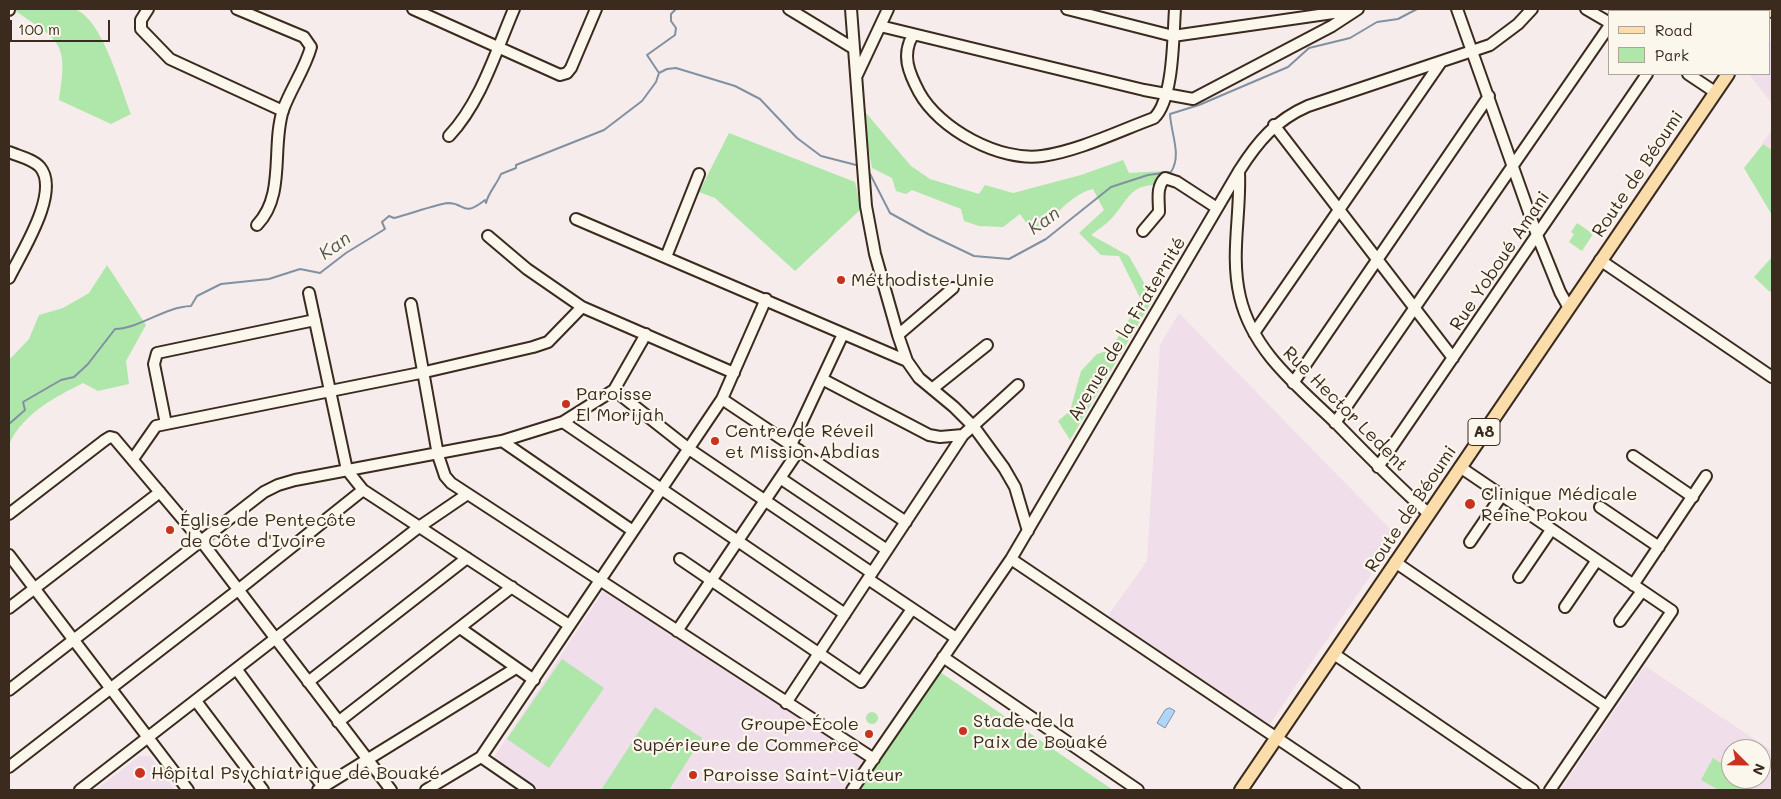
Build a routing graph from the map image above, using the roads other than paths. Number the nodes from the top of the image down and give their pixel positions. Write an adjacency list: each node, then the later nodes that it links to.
1 (148, 9): 32 (street)
2 (237, 9): 32 (street)
3 (413, 9): 15 (street)
4 (514, 9): 21 (street)
5 (596, 9): 21 (street)
6 (789, 9): 22 (street)
7 (851, 9): 22 (street)
8 (888, 9): 17 (street)
9 (1068, 9): 20 (street)
10 (1175, 9): 20 (street)
11 (1358, 9): 20 (street); 30 (street)
12 (1457, 9): 23 (street)
13 (1532, 9): 23 (street, Avenue de la Fraternité)
14 (1586, 9): 16 (street)
15 (426, 11): 21 (street)
16 (1608, 23)
17 (880, 26): 19 (street); 25 (street)
18 (1608, 27): 36 (street)
19 (913, 35): 30 (street); 30 (street)
20 (1173, 36): 30 (street)
21 (498, 48): 34 (street)
22 (853, 48): 25 (street)
23 (1473, 52): 24 (street, Avenue de la Fraternité); 31 (street)
24 (1441, 62): 33 (street, Avenue de la Fraternité); 40 (street)
25 (858, 75): 61 (street)
26 (1647, 75): 44 (street, Rue Yoboué Amani)
27 (1690, 75): 29 (street)
28 (1727, 75): 29 (main road, Route de Béoumi / A8)
29 (1716, 92): 48 (main road, Route de Béoumi / A8)
30 (1166, 94)
31 (1489, 96): 36 (street); 47 (street)
32 (283, 111): 42 (street)
33 (1274, 125): 37 (street, Avenue de la Fraternité); 40 (street)
34 (448, 136)
35 (9, 152): 49 (street)
36 (1514, 166): 44 (street); 56 (street)
37 (1239, 171): 39 (street, Avenue de la Fraternité); 58 (street, Rue Hector Ledent)
38 (699, 174): 46 (street)
39 (1217, 208): 43 (street); 105 (street, Avenue de la Fraternité)
40 (1340, 211): 47 (street); 58 (street)
41 (576, 219): 46 (street)
42 (257, 225)
43 (1143, 231)
44 (1537, 235): 55 (street); 63 (street, Rue Yoboué Amani)
45 (488, 236): 54 (street)
46 (666, 257): 52 (street)
47 (1377, 259): 56 (street); 69 (street)
48 (1600, 260): 55 (main road, Route de Béoumi / A8); 67 (street)
49 (9, 278)
50 (953, 288): 61 (street)
51 (309, 293): 57 (street)
52 (766, 299): 60 (street); 66 (street)
53 (411, 304): 65 (street)
54 (582, 307): 59 (street); 65 (street)
55 (1569, 308): 87 (main road, Route de Béoumi / A8)
56 (1414, 309): 63 (street); 76 (street)
57 (315, 320): 73 (street); 77 (street)
58 (1254, 333): 69 (street, Rue Hector Ledent)
59 (646, 334): 66 (street); 72 (street)
60 (843, 334): 64 (street); 68 (street)
61 (898, 335): 64 (street)
62 (987, 345): 71 (street)
63 (1453, 358): 86 (street, Rue Yoboué Amani)
64 (907, 361): 71 (street)
65 (425, 372): 73 (street); 83 (street)
66 (734, 373): 74 (street)
67 (1772, 377)
68 (822, 379): 79 (street); 81 (street)
69 (1293, 383): 76 (street, Rue Hector Ledent)
70 (1018, 385): 78 (street)
71 (932, 389): 78 (street)
72 (614, 390): 75 (street); 82 (street)
73 (329, 391): 77 (street); 88 (street)
74 (722, 398): 81 (street); 82 (street)
75 (563, 422): 80 (street); 92 (street)
76 (1335, 423): 86 (street, Rue Hector Ledent)
77 (166, 424): 85 (street)
78 (974, 427): 79 (street); 105 (street)
79 (963, 435): 101 (street)
80 (502, 441): 83 (street); 104 (street)
81 (795, 447): 90 (street); 101 (street)
82 (690, 449): 92 (street); 97 (street)
83 (438, 455): 88 (street); 94 (street)
84 (1633, 456): 96 (street)
85 (133, 459): 93 (street); 99 (street)
86 (1378, 467): 100 (street, Rue Hector Ledent)
87 (1460, 467): 95 (street); 100 (main road, Route de Béoumi / A8)
88 (347, 470): 91 (street); 106 (street)
89 (1706, 476): 96 (street)
90 (780, 478): 97 (street); 110 (street)
91 (364, 490): 102 (street); 124 (street)
92 (660, 490): 104 (street); 107 (street)
93 (160, 492): 106 (street); 121 (street)
94 (466, 495): 102 (street); 120 (street)
95 (1502, 495): 103 (street); 108 (street)
96 (1693, 497): 109 (street)
97 (765, 501): 107 (street); 117 (street)
98 (1600, 507): 109 (street)
99 (9, 514)
100 (1429, 514): 116 (main road, Route de Béoumi / A8)
101 (906, 522): 110 (street)
102 (419, 527): 112 (street); 135 (street)
103 (1551, 530): 115 (street); 118 (street)
104 (633, 531): 120 (street)
105 (1028, 531): 114 (street, Avenue de la Fraternité)
106 (202, 542): 124 (street); 134 (street)
107 (738, 542): 119 (street); 128 (street)
108 (1470, 542)
109 (1659, 547): 123 (street)
110 (887, 550): 117 (street)
111 (9, 555): 121 (street)
112 (467, 558): 122 (street); 142 (street)
113 (680, 559): 119 (street)
114 (1011, 559): 133 (street, Avenue de la Fraternité); 150 (street)
115 (1597, 560): 123 (street); 125 (street)
116 (1395, 562): 137 (main road, Route de Béoumi / A8); 147 (street)
117 (870, 576): 127 (street); 128 (street)
118 (1519, 577)
119 (711, 580): 132 (street); 136 (street)
120 (599, 582): 130 (street); 132 (street)
121 (34, 588): 126 (street); 134 (street)
122 (512, 588): 130 (street); 131 (street)
123 (1638, 588): 129 (street); 147 (street)
124 (238, 590): 135 (street); 143 (street)
125 (1565, 607)
126 (9, 608)
127 (912, 608): 133 (street); 136 (street)
128 (845, 614): 136 (street)
129 (1620, 620)
130 (569, 626): 141 (street)
131 (460, 628): 139 (street); 148 (street)
132 (677, 631): 146 (street)
133 (956, 638): 138 (street, Avenue de la Fraternité)
134 (74, 640): 143 (street); 144 (street)
135 (276, 640): 140 (street); 142 (street)
136 (819, 653): 146 (street)
137 (1334, 654): 150 (main road, Route de Béoumi / A8); 166 (street)
138 (943, 657): 152 (street, Avenue de la Fraternité); 164 (street)
139 (516, 668): 141 (street); 153 (street)
140 (237, 670): 145 (street); 155 (street)
141 (534, 680): 151 (street)
142 (308, 682): 148 (street)
143 (110, 689): 149 (street); 154 (street)
144 (9, 690)
145 (196, 702): 149 (street); 159 (street)
146 (786, 703): 152 (street)
147 (1606, 706): 167 (street)
148 (338, 722): 153 (street)
149 (148, 738): 157 (street); 158 (street)
150 (1277, 738): 156 (main road, Route de Béoumi / A8); 165 (street)
151 (481, 757): 161 (street); 162 (street)
152 (874, 759): 163 (street, Avenue de la Fraternité)
153 (368, 760): 155 (street); 160 (street)
154 (9, 767)
155 (320, 789)
156 (1245, 789)
157 (80, 790)
158 (188, 790)
159 (263, 790)
160 (391, 790)
161 (426, 790)
162 (529, 790)
163 (852, 790)
164 (1138, 790)
165 (1354, 790)
166 (1533, 790)
167 (1550, 790)

